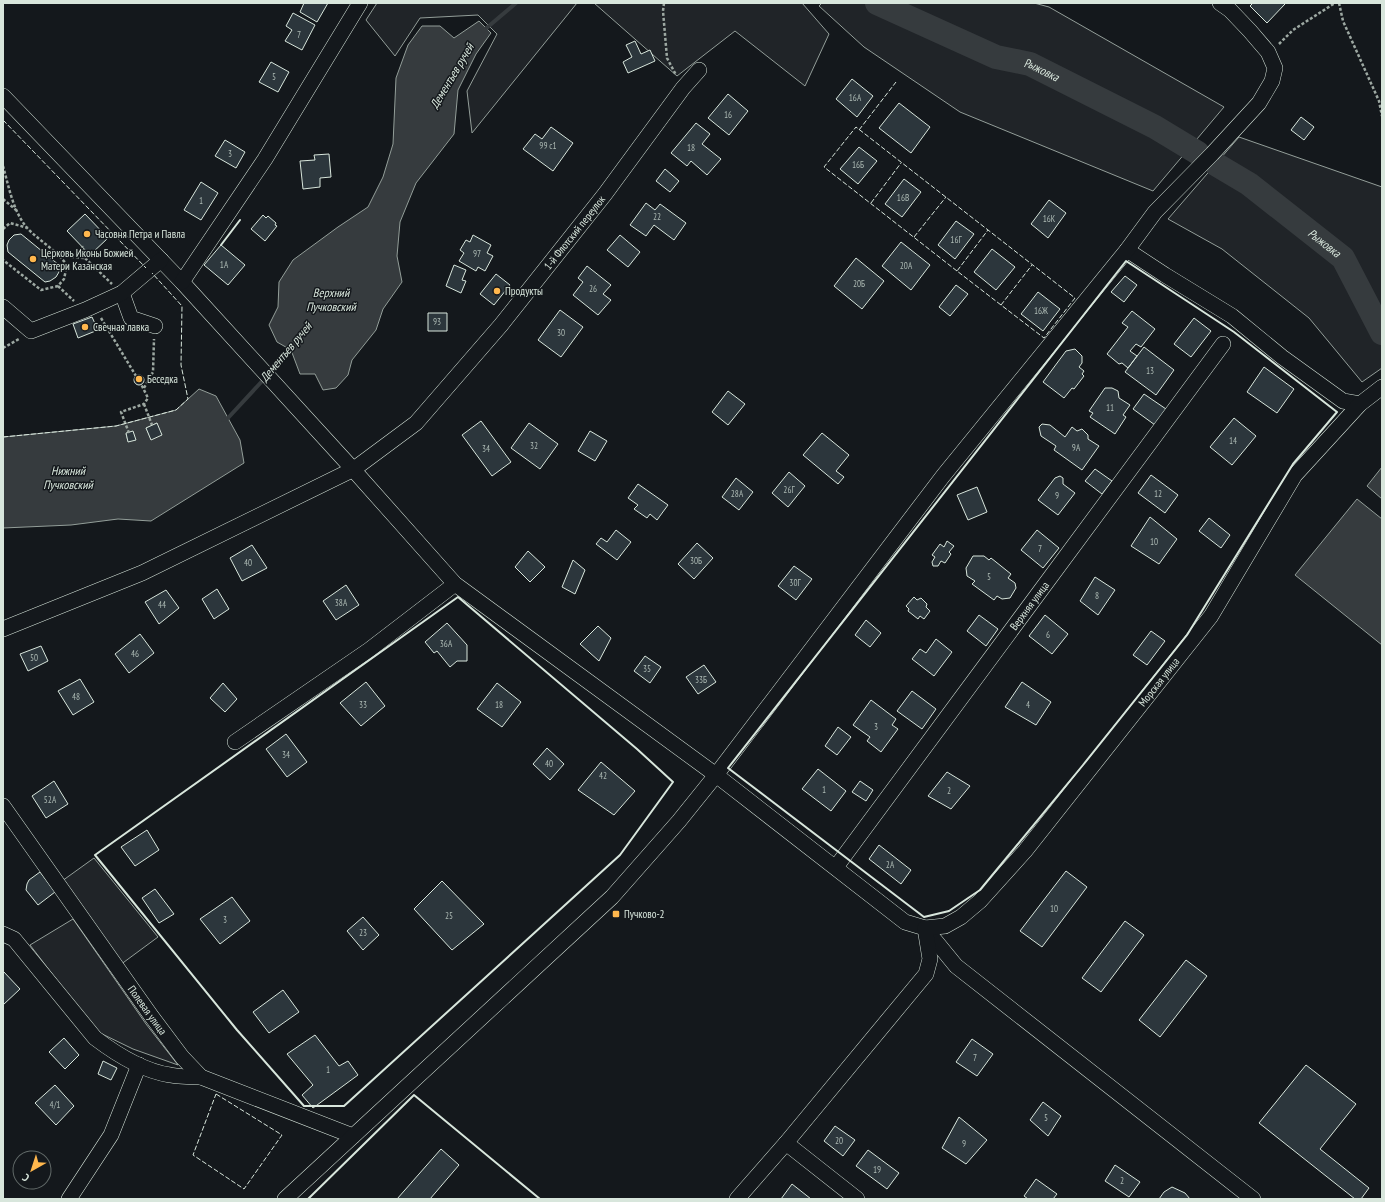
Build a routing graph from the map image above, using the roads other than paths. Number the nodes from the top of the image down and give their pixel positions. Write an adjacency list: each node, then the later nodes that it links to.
1 (360, 3): 7 (street)
2 (1220, 3): 5 (street)
3 (699, 70): 14 (street, 1-й Флотский переулок)
4 (3, 96): 6 (street)
5 (1127, 250): 13 (street); 18 (street)
6 (161, 260): 7 (street); 8 (street)
7 (182, 282): 14 (street)
8 (122, 293): 9 (street); 10 (street)
9 (3, 307)
10 (155, 326)
11 (1223, 344): 20 (street, Верхняя улица)
12 (1382, 387): 13 (street, Морская улица)
13 (1360, 404): 21 (street, Морская улица)
14 (354, 469): 15 (street); 16 (street, 1-й Флотский переулок)
15 (455, 584): 17 (street); 18 (street)
16 (3, 630)
17 (235, 742)
18 (716, 775): 20 (street); 25 (street)
19 (3, 806): 24 (street, Полевая улица)
20 (836, 867): 21 (street)
21 (925, 928): 26 (street); 31 (street)
22 (3, 934): 23 (street)
23 (139, 1065): 24 (street); 27 (street)
24 (201, 1077): 25 (street, Полевая улица)
25 (353, 1136): 28 (street)
26 (786, 1143): 29 (street); 30 (street)
27 (69, 1199)
28 (286, 1199)
29 (737, 1199)
30 (857, 1199)
31 (1253, 1199)

